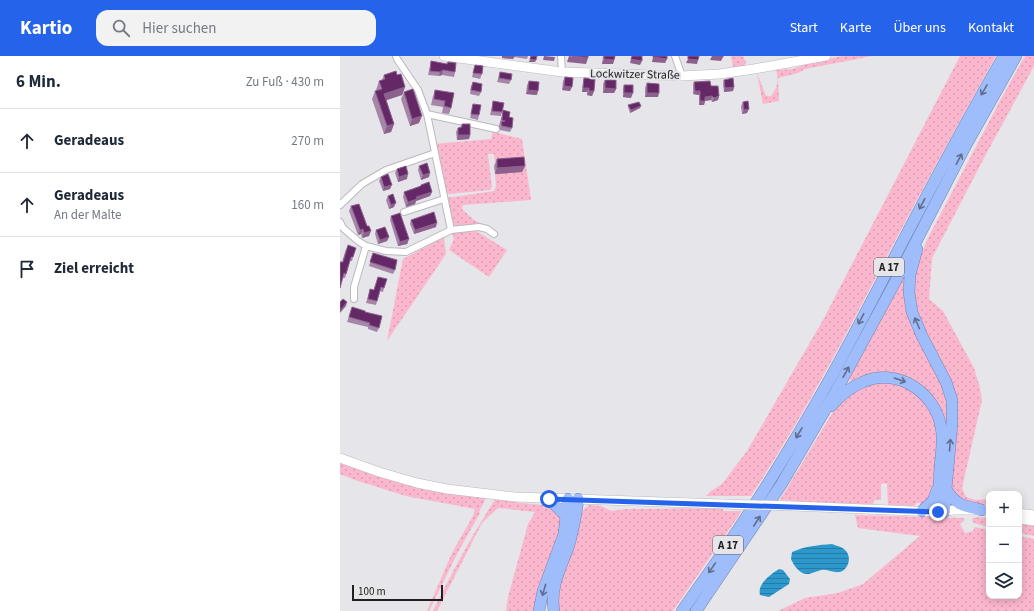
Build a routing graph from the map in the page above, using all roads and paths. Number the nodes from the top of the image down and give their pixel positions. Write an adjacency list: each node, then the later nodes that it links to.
1 (396, 56): 10 (street)
2 (444, 56): 8 (main road, Lockwitzer Straße)
3 (561, 56): 8 (street)
4 (676, 56): 9 (street)
5 (826, 56): 9 (main road, Lockwitzer Straße)
6 (1004, 56): 38 (highway, A 17, one-way to 38)
7 (1016, 56): 18 (highway, A 17, one-way to 7)
8 (562, 72): 9 (main road, Lockwitzer Straße)
9 (682, 76)
10 (427, 114): 11 (street); 12 (street)
11 (496, 129)
12 (434, 153): 13 (street); 14 (street)
13 (444, 199): 15 (street); 17 (street)
14 (340, 205)
15 (404, 212)
16 (340, 222): 20 (street)
17 (451, 230): 19 (street); 20 (street)
18 (921, 231): 22 (highway, A 17, one-way to 18); 24 (highway, one-way to 18)
19 (494, 234)
20 (366, 246): 21 (street)
21 (354, 299)
22 (820, 418): 24 (highway, one-way to 24); 39 (highway, A 17, one-way to 22)
23 (340, 458): 25 (main road)
24 (943, 486): 27 (highway); 28 (highway); 29 (highway)
25 (549, 499): 26 (main road); 34 (highway)
26 (573, 499): 27 (main road, bridge); 34 (highway); 37 (highway)
27 (922, 511): 28 (main road)
28 (941, 512): 30 (main road)
29 (986, 512)
30 (986, 512)
31 (1022, 513): 32 (main road)
32 (1034, 515)
33 (1022, 519): 35 (main road)
34 (566, 520): 36 (highway, one-way to 36)
35 (1034, 521)
36 (540, 611)
37 (554, 611)
38 (682, 611)
39 (696, 611)

